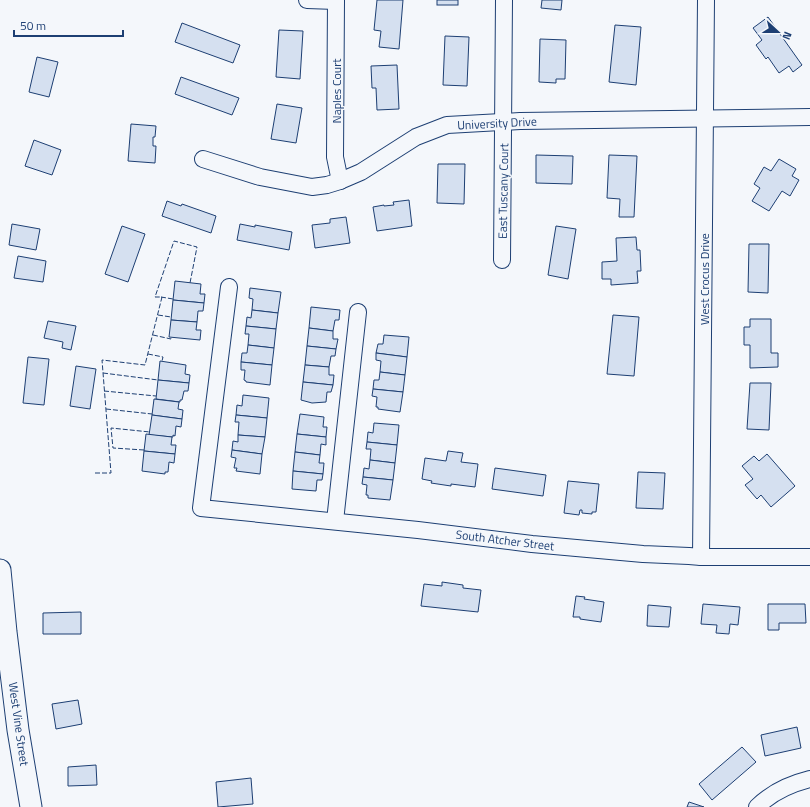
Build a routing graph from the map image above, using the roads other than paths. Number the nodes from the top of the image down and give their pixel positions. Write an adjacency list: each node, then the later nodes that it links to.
1 (307, 0): 2 (street)
2 (336, 0): 9 (street, Naples Court)
3 (504, 0): 7 (street, East Tuscany Court)
4 (706, 0): 6 (street, West Crocus Drive)
5 (810, 117): 6 (street, University Drive)
6 (705, 118): 7 (street, University Drive); 14 (street, West Crocus Drive)
7 (503, 122): 9 (street, University Drive); 10 (street, East Tuscany Court)
8 (203, 159): 9 (street, University Drive)
9 (340, 181)
10 (502, 260)
11 (229, 287): 13 (street, South Atcher Street)
12 (358, 312): 13 (street)
13 (335, 522): 14 (street, South Atcher Street)
14 (701, 557): 15 (street, South Atcher Street)
15 (810, 557)
16 (0, 570): 18 (main road, West Vine Street)
17 (810, 779): 19 (street)
18 (31, 807)
19 (757, 807)

